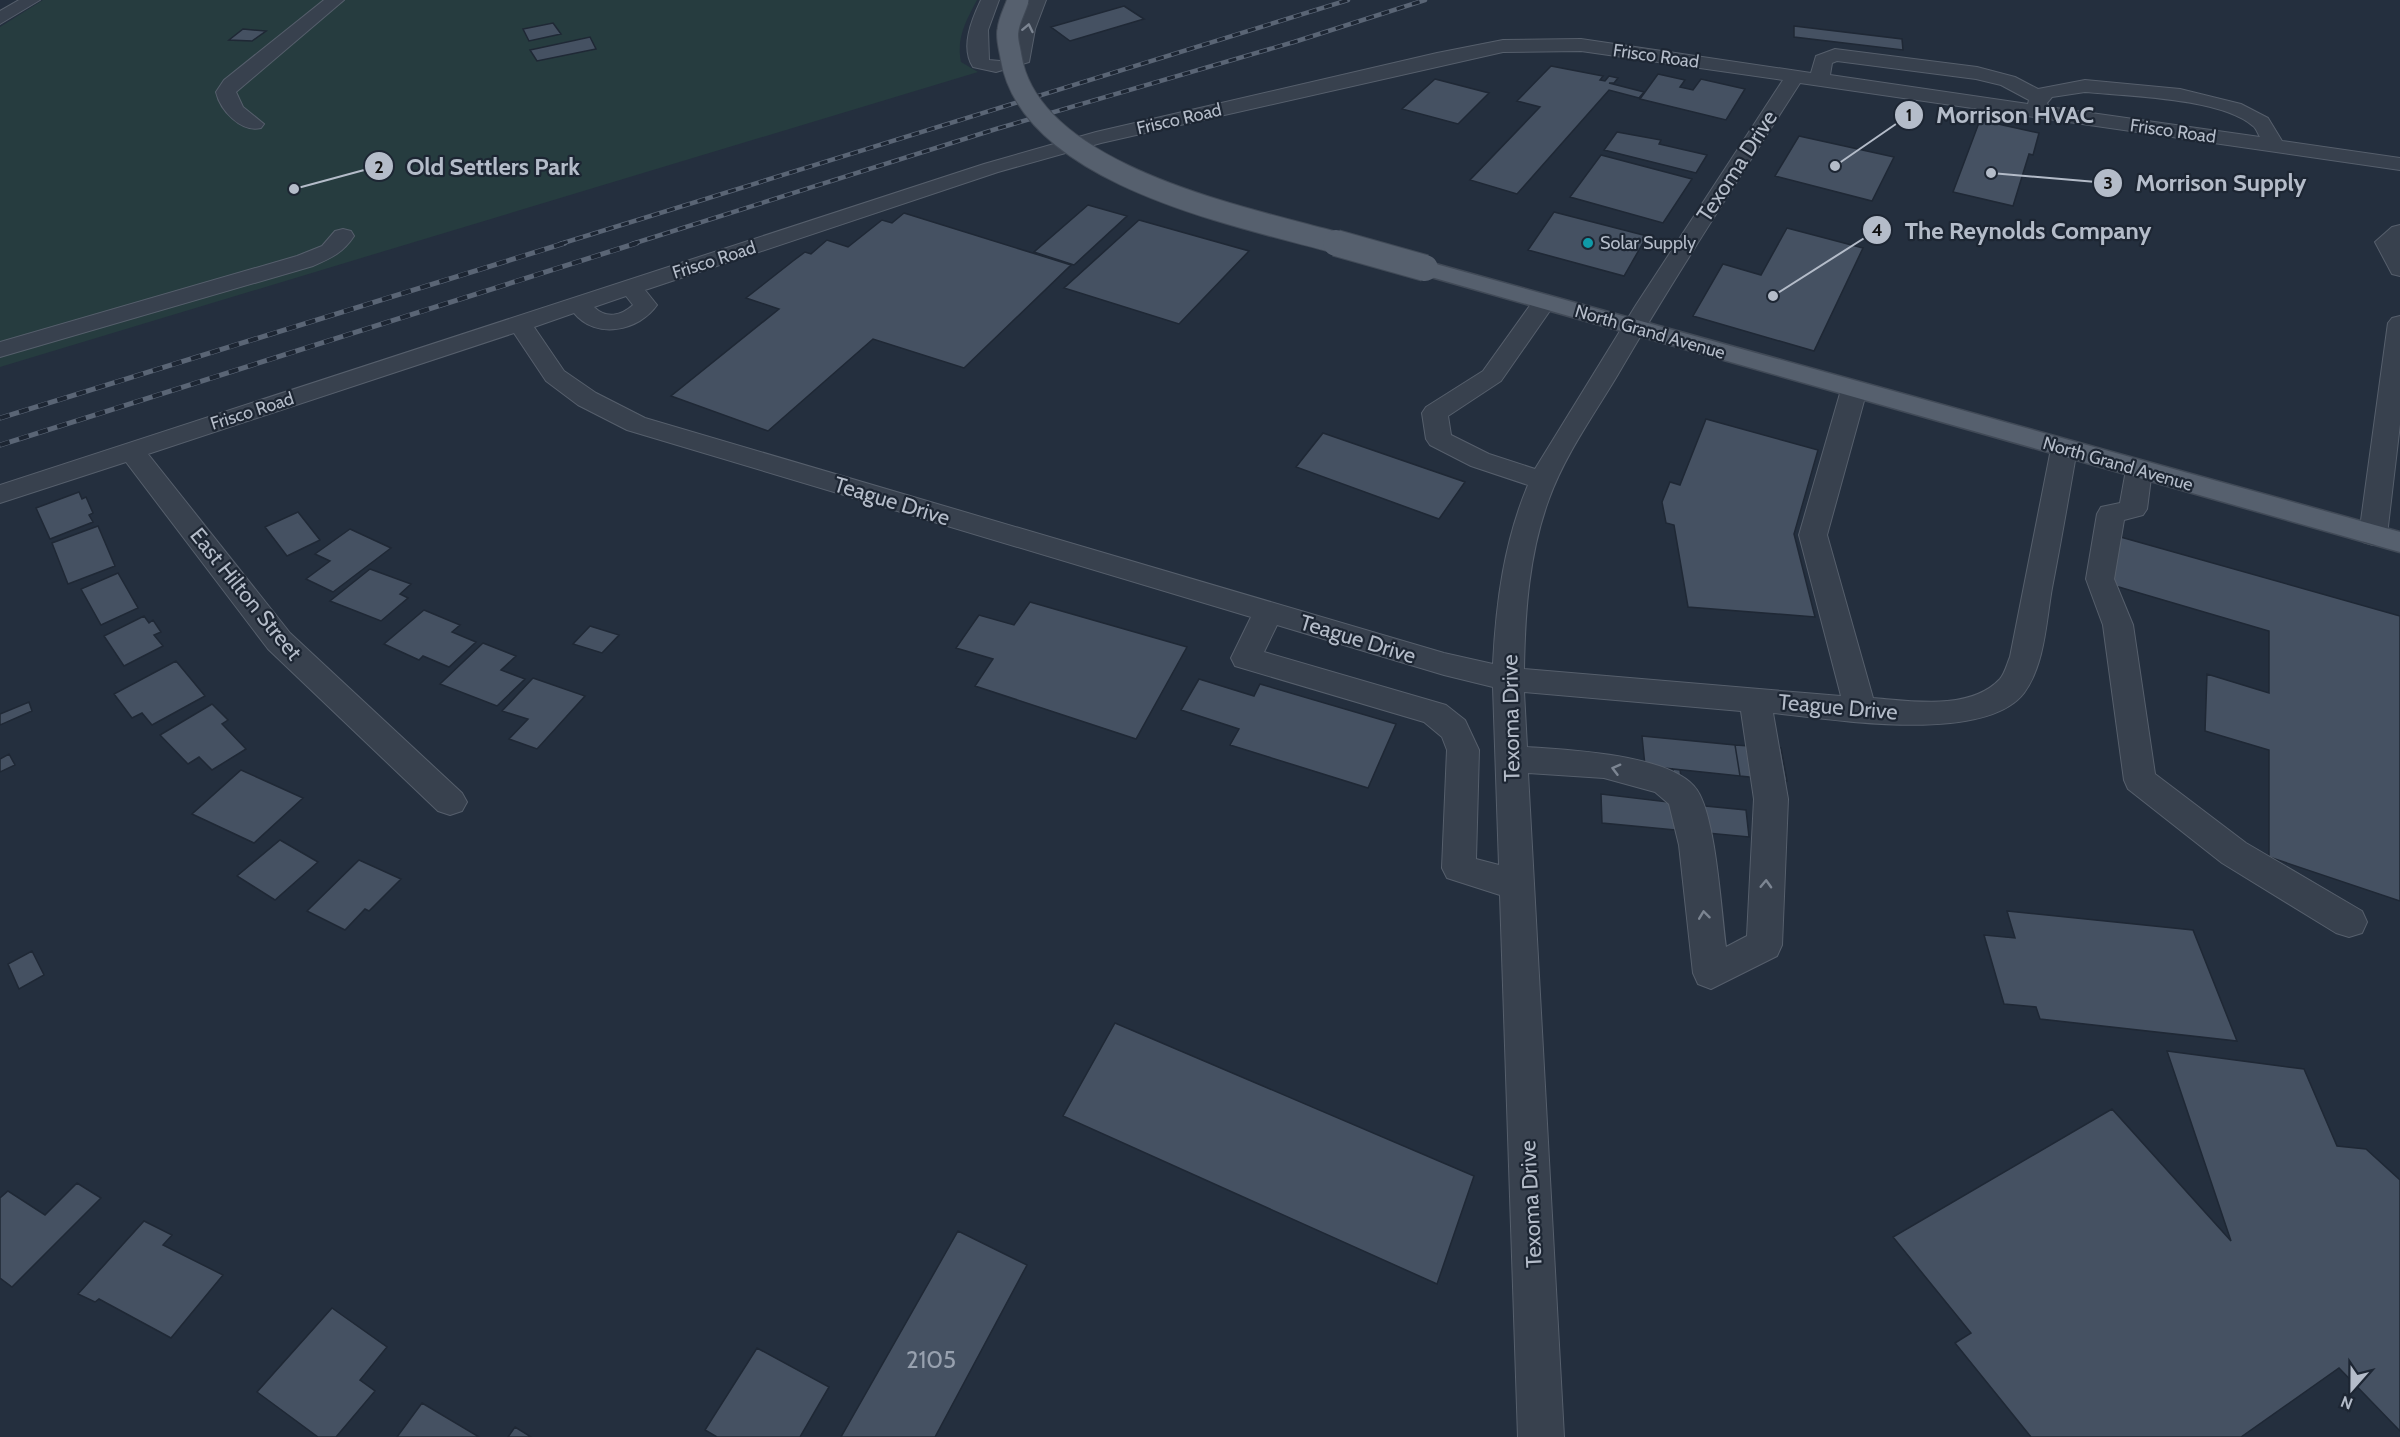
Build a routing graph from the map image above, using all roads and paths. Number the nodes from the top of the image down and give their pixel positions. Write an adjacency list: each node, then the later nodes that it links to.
1 (31, 0): 6 (street)
2 (335, 0): 9 (street)
3 (990, 0): 5 (street, one-way to 5)
4 (1018, 0): 15 (main road, North Grand Avenue, bridge)
5 (1037, 0)
6 (0, 20)
7 (1808, 77): 8 (street, Frisco Road); 17 (street, Frisco Road); 18 (street, Texoma Drive)
8 (2041, 105): 10 (street, Frisco Road); 10 (street)
9 (254, 124)
10 (2274, 146): 11 (street, Frisco Road)
11 (2400, 164)
12 (2400, 232): 14 (street)
13 (343, 236): 19 (street)
14 (2400, 269)
15 (1544, 302): 18 (main road, North Grand Avenue); 24 (street)
16 (2400, 323): 26 (street)
17 (520, 324): 22 (street, Frisco Road); 28 (street, Teague Drive)
18 (1633, 327): 20 (main road, North Grand Avenue); 24 (street, Texoma Drive)
19 (0, 350)
20 (1854, 390): 21 (main road, North Grand Avenue); 31 (street)
21 (2064, 449): 23 (main road, North Grand Avenue); 31 (street, Teague Drive)
22 (131, 450): 25 (street, Frisco Road); 33 (street, East Hilton Street)
23 (2139, 470): 26 (main road, North Grand Avenue); 35 (street)
24 (1544, 482): 29 (street, Texoma Drive)
25 (0, 494)
26 (2373, 535): 27 (main road, North Grand Avenue)
27 (2400, 542)
28 (1268, 612): 29 (street, Teague Drive); 34 (street)
29 (1508, 679): 30 (street, Teague Drive); 32 (street, Texoma Drive)
30 (1755, 700): 31 (street, Teague Drive); 32 (street)
31 (1860, 709)
32 (1511, 759): 34 (street, Texoma Drive)
33 (450, 802)
34 (1517, 885): 36 (street, Texoma Drive)
35 (2349, 922)
36 (1541, 1437)

